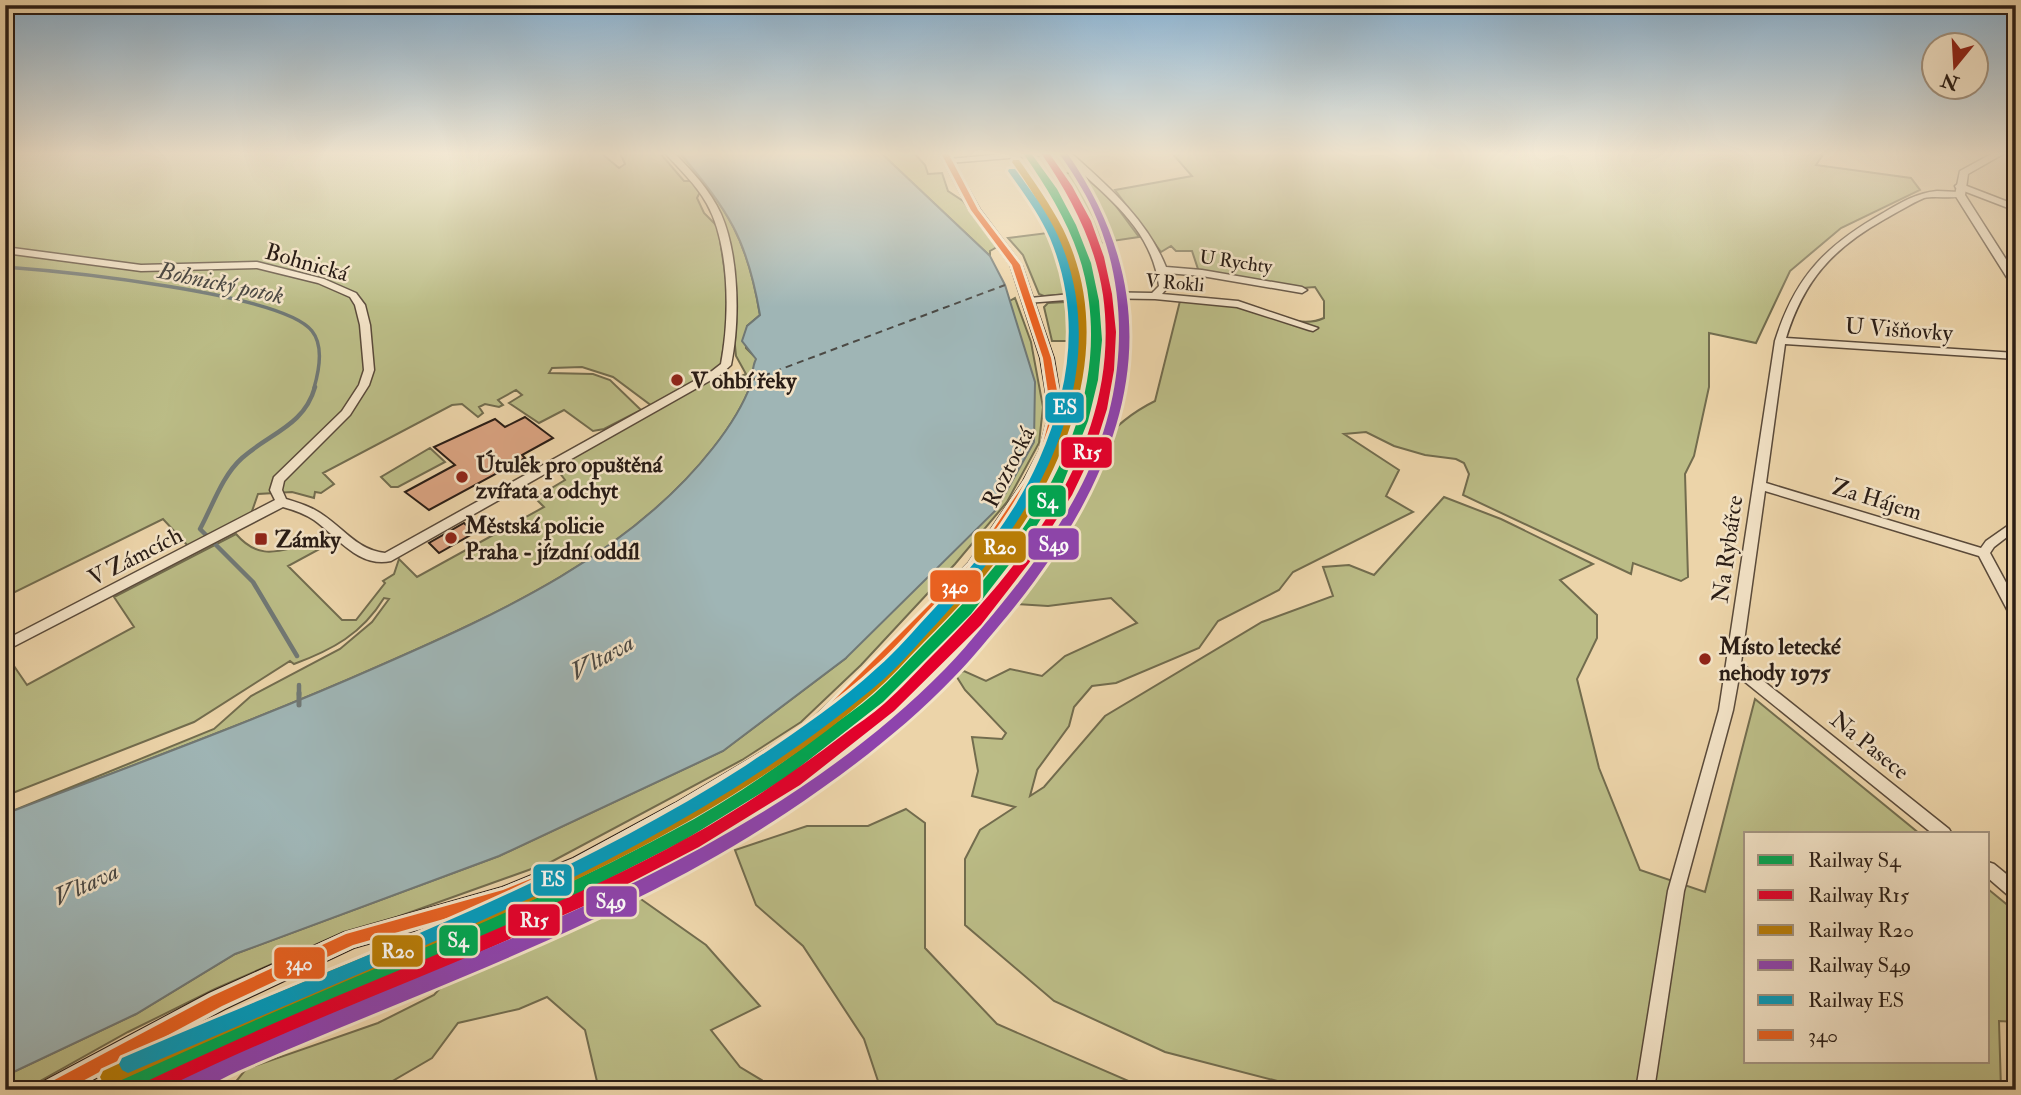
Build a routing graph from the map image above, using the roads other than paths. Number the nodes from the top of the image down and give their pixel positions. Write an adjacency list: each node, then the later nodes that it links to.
1 (709, 204): 16 (street)
2 (972, 204): 11 (main road, Roztocká)
3 (1121, 204): 7 (street)
4 (1907, 204): 13 (street, Na Rybářce)
5 (1968, 204): 8 (street)
6 (5, 250): 16 (street, Bohnická)
7 (1164, 270): 9 (street, U Rychty); 10 (street)
8 (2016, 284)
9 (1302, 290)
10 (1155, 296): 11 (street, V Rokli); 12 (street, V Rokli)
11 (1030, 301): 25 (main road, Roztocká)
12 (1313, 328)
13 (1780, 341): 14 (street, U Višňovky); 15 (street, Na Rybářce)
14 (2016, 356)
15 (1758, 485): 18 (street, Za Hájem); 21 (street, Na Rybářce)
16 (282, 502): 20 (street, V Zámcích)
17 (2016, 524): 18 (street)
18 (1984, 553): 19 (street)
19 (2016, 614)
20 (5, 646)
21 (1734, 665): 22 (street, Na Pasece); 26 (street, Na Rybářce)
22 (1942, 832)
23 (1990, 871): 24 (street)
24 (2016, 892)
25 (50, 1090)
26 (1645, 1090)

